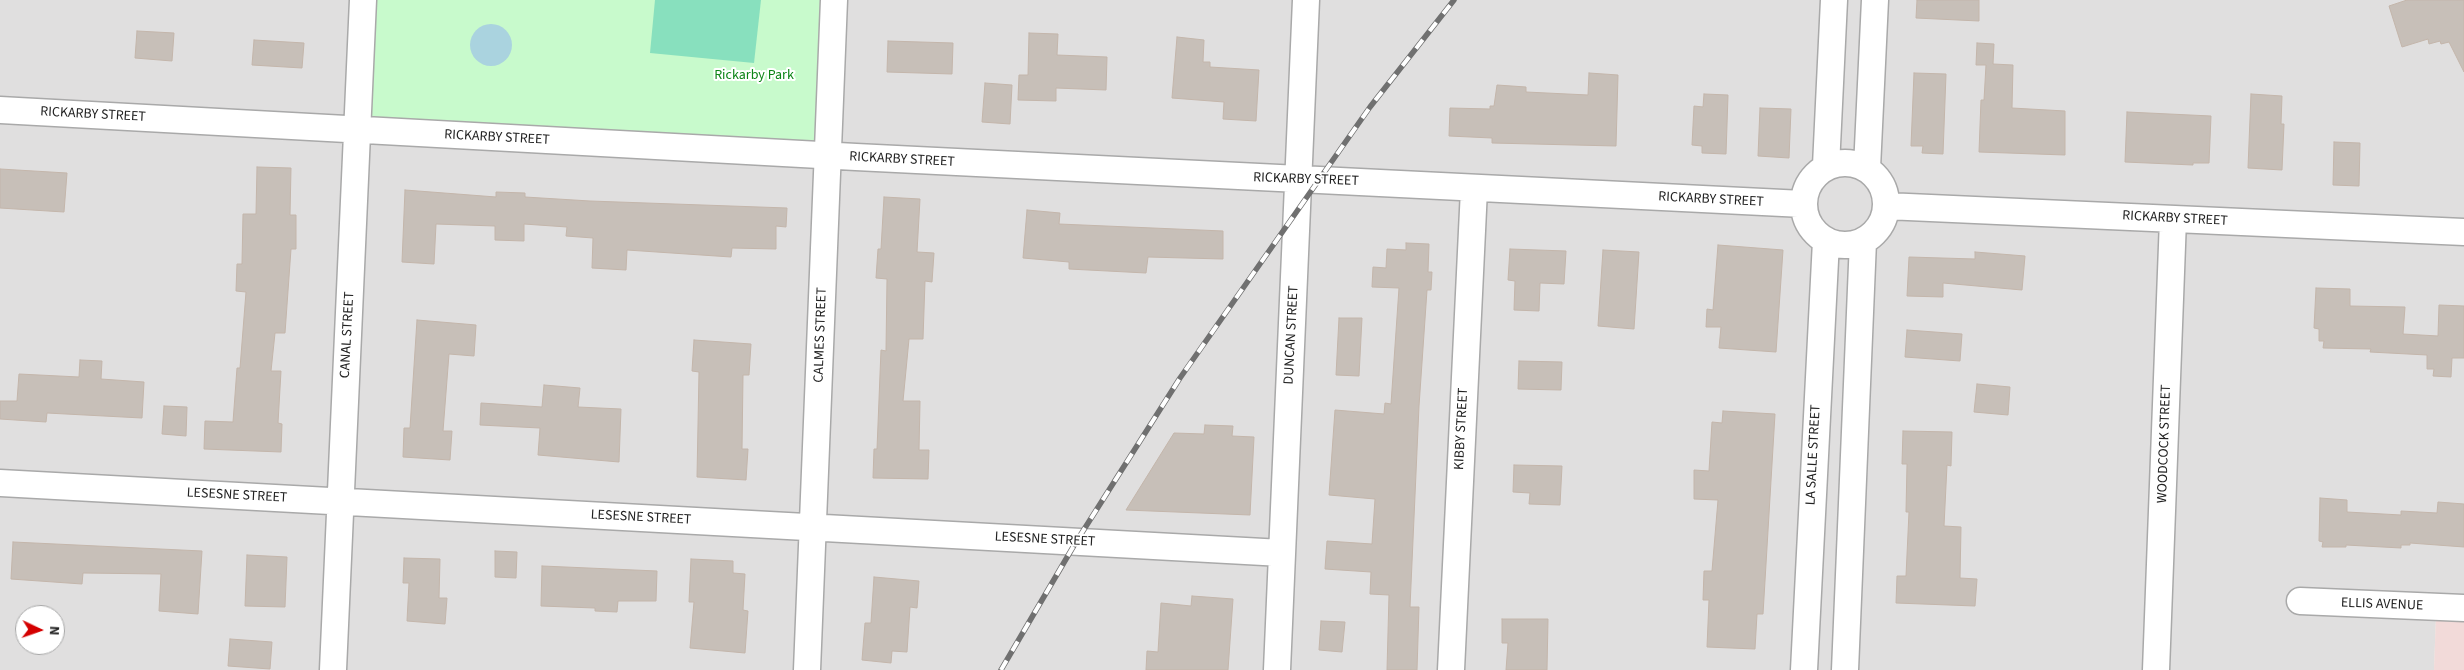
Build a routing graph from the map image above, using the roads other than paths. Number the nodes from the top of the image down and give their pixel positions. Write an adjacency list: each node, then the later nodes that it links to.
1 (363, 0): 7 (street, CANAL STREET)
2 (834, 0): 8 (street, CALMES STREET)
3 (1306, 0): 11 (street, DUNCAN STREET)
4 (1834, 0): 9 (street)
5 (1875, 0): 10 (street)
6 (0, 110): 7 (street, RICKARBY STREET)
7 (357, 130): 8 (street, RICKARBY STREET); 20 (street, CANAL STREET)
8 (828, 156): 11 (street, RICKARBY STREET); 21 (street, CALMES STREET)
9 (1826, 166): 10 (street); 13 (street)
10 (1867, 168): 14 (street)
11 (1298, 180): 12 (street, RICKARBY STREET); 24 (street, DUNCAN STREET)
12 (1474, 189): 13 (street, RICKARBY STREET); 30 (street, KIBBY STREET)
13 (1803, 204): 17 (street)
14 (1886, 206): 15 (street, RICKARBY STREET); 18 (street)
15 (2173, 219): 16 (street, RICKARBY STREET); 33 (street, WOODCOCK STREET)
16 (2464, 232)
17 (1826, 241): 18 (street); 22 (street, LA SALLE STREET)
18 (1863, 241): 23 (street)
19 (0, 483): 20 (street, LESESNE STREET)
20 (341, 502): 21 (street, LESESNE STREET); 27 (street, CANAL STREET)
21 (813, 527): 24 (street, LESESNE STREET); 28 (street, CALMES STREET)
22 (1809, 550): 23 (street); 31 (street, LA SALLE STREET)
23 (1850, 552): 32 (street)
24 (1282, 553): 29 (street, DUNCAN STREET)
25 (2300, 601): 26 (street, ELLIS AVENUE)
26 (2464, 608)
27 (333, 670)
28 (808, 670)
29 (1277, 670)
30 (1451, 670)
31 (1804, 670)
32 (1845, 670)
33 (2156, 670)

